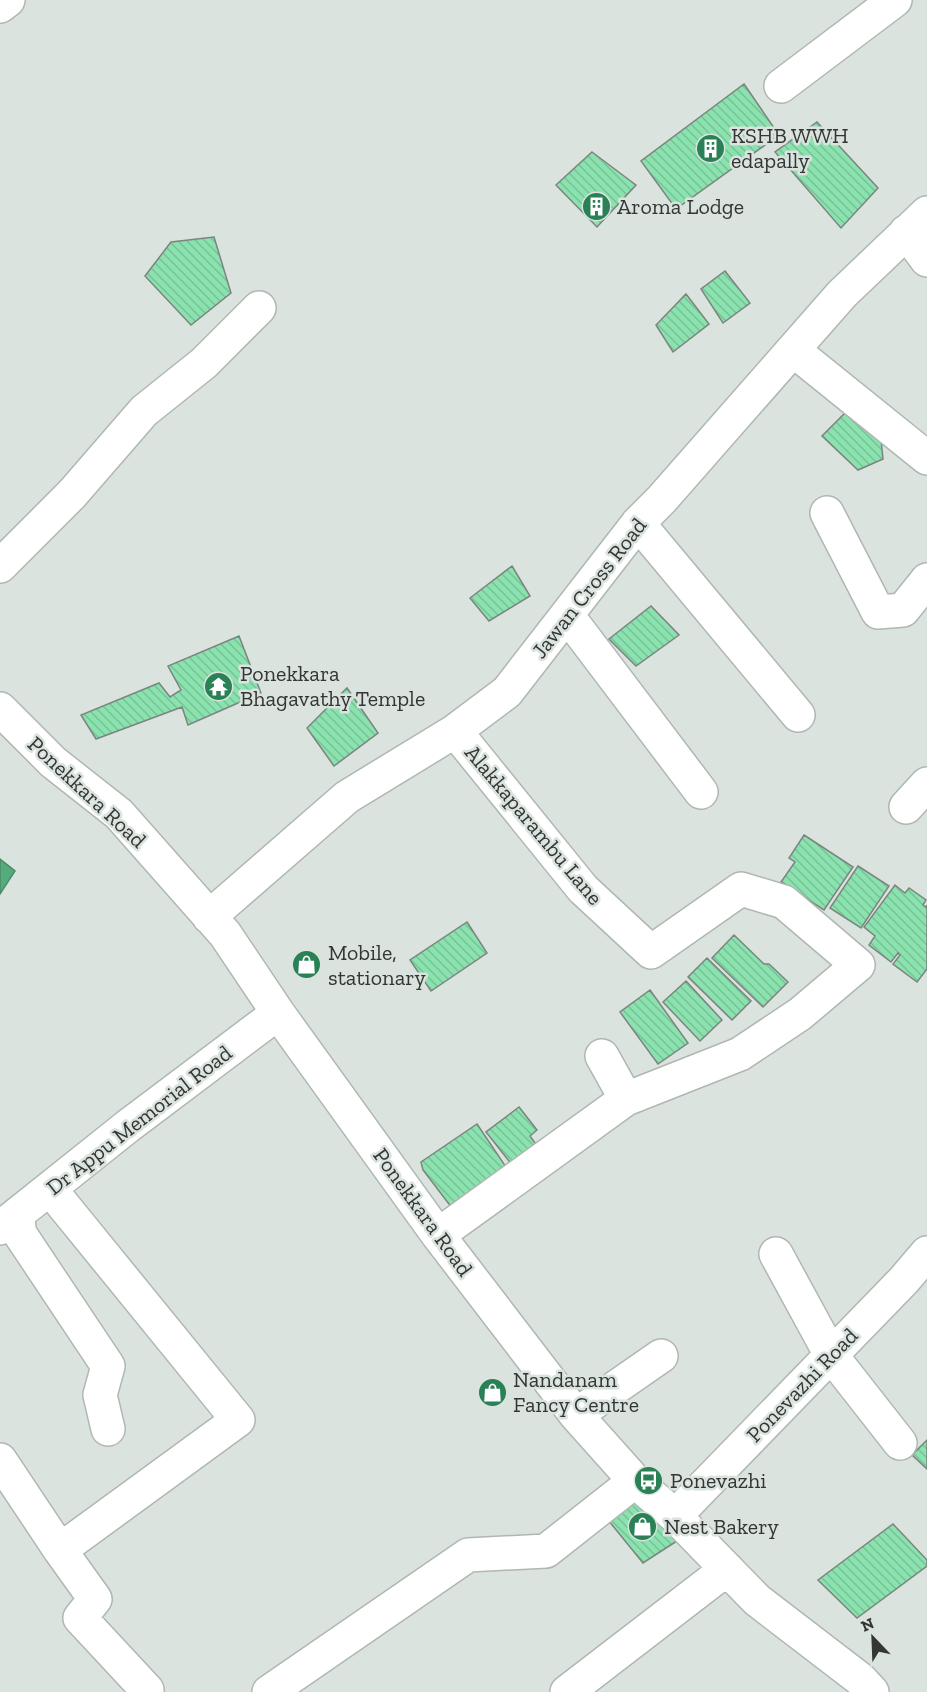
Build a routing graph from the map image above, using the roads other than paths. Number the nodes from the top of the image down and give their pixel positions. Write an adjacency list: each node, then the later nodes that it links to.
1 (8, 0): 3 (street)
2 (895, 0): 4 (street)
3 (0, 6)
4 (781, 86)
5 (916, 223): 6 (street); 8 (street, Jawan Cross Road)
6 (927, 260)
7 (259, 308): 12 (street)
8 (793, 350): 9 (street); 11 (street, Jawan Cross Road)
9 (927, 458)
10 (827, 513): 13 (street)
11 (638, 524): 14 (street, Jawan Cross Road); 16 (street)
12 (0, 566)
13 (927, 580)
14 (567, 615): 17 (street, Jawan Cross Road); 18 (street)
15 (0, 709): 19 (street, Ponekkara Road)
16 (798, 715)
17 (455, 731): 19 (street, Jawan Cross Road); 22 (street, Alakkaparambu Lane)
18 (701, 792)
19 (209, 916): 20 (street, Ponekkara Road)
20 (278, 1013): 23 (street, Dr Appu Memorial Road); 25 (street, Ponekkara Road)
21 (602, 1056): 22 (street)
22 (626, 1099): 25 (street)
23 (50, 1189): 24 (street, Dr Appu Memorial Road); 36 (street)
24 (6, 1224): 31 (street)
25 (438, 1235): 30 (street, Ponekkara Road)
26 (927, 1253): 28 (street, Ponevazhi Road)
27 (776, 1254): 28 (street)
28 (831, 1355): 32 (street); 35 (street, Ponevazhi Road)
29 (661, 1356): 30 (street)
30 (576, 1415): 34 (street, Ponekkara Road)
31 (108, 1429)
32 (900, 1443)
33 (0, 1460): 36 (street)
34 (635, 1481): 35 (street, Ponekkara Road); 40 (street)
35 (675, 1516): 37 (street, Ponekkara Road)
36 (60, 1550): 39 (street)
37 (727, 1569): 38 (street, Ponekkara Road); 41 (street)
38 (859, 1688)
39 (147, 1692)
40 (269, 1692)
41 (567, 1692)

